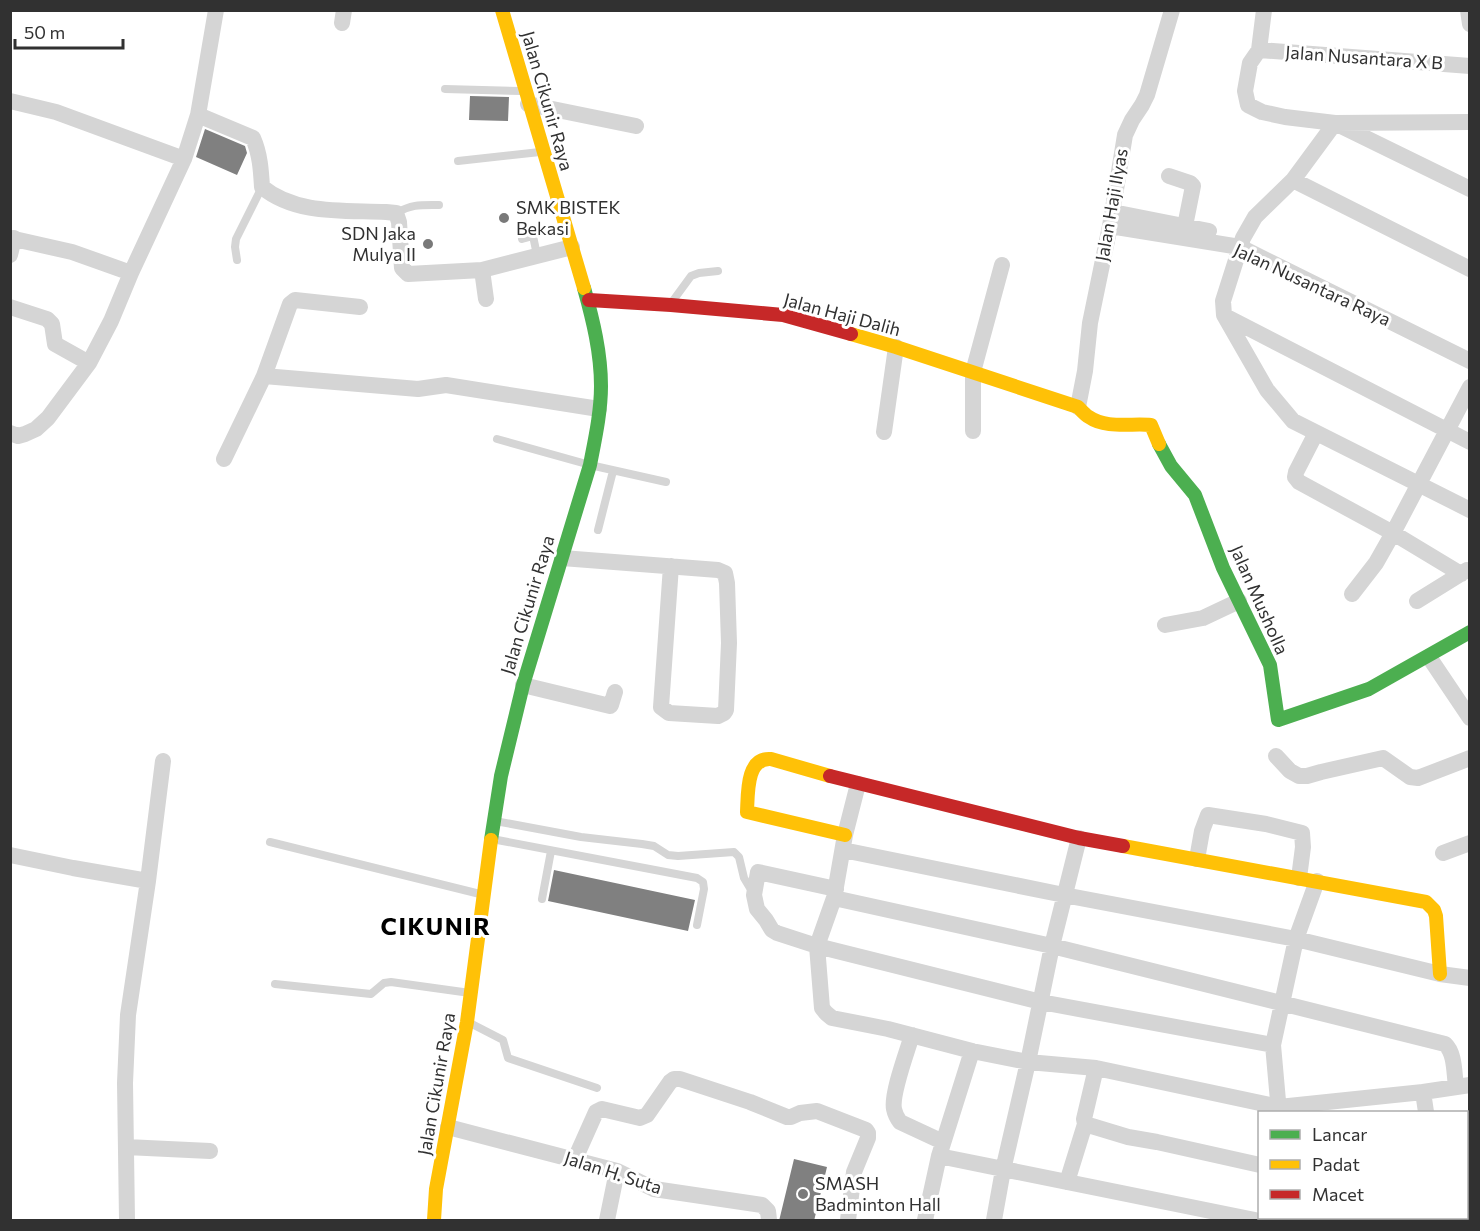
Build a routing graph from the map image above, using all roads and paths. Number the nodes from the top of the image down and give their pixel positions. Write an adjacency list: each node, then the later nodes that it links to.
1 (216, 10): 12 (street)
2 (502, 10): 10 (street, Jalan Cikunir Raya)
3 (1172, 10): 25 (street, Jalan Haji Ilyas)
4 (1263, 10): 7 (street)
5 (1468, 10): 6 (street)
6 (1470, 24)
7 (1259, 50): 8 (street, Jalan Nusantara X B); 14 (street)
8 (1470, 66)
9 (445, 88): 10 (lane)
10 (526, 97): 15 (street); 16 (street, Jalan Cikunir Raya)
11 (10, 101): 17 (street)
12 (198, 115): 17 (street); 21 (street)
13 (1470, 122): 14 (street)
14 (1335, 123): 20 (street); 22 (street)
15 (636, 126)
16 (543, 152): 18 (lane); 30 (street, Jalan Cikunir Raya)
17 (184, 159): 38 (street)
18 (458, 160)
19 (1169, 177): 26 (street)
20 (1293, 180): 29 (street); 35 (street)
21 (262, 187): 24 (street); 33 (lane)
22 (1470, 189)
23 (439, 205): 24 (lane)
24 (396, 213): 36 (street)
25 (1112, 219): 26 (street, Jalan Nusantara Raya); 29 (street, Jalan Nusantara Raya); 52 (street, Jalan Haji Ilyas)
26 (1185, 226): 29 (street, Jalan Nusantara Raya)
27 (12, 238): 31 (street); 38 (street)
28 (522, 239): 32 (lane)
29 (1242, 243): 44 (street); 46 (street, Jalan Nusantara Raya); 47 (street, Jalan Nusantara Raya)
30 (572, 247): 32 (street); 40 (street, Jalan Cikunir Raya)
31 (10, 255)
32 (537, 255): 36 (street)
33 (237, 260)
34 (1002, 265): 49 (street)
35 (1470, 269)
36 (482, 270): 39 (street)
37 (718, 271): 41 (lane)
38 (131, 273): 48 (street)
39 (486, 299)
40 (589, 300): 41 (street, Jalan Haji Dalih); 53 (street, Jalan Cikunir Raya)
41 (670, 305): 45 (street, Jalan Haji Dalih)
42 (10, 307): 48 (street)
43 (360, 307): 50 (street)
44 (1224, 315): 54 (street); 57 (street)
45 (896, 347): 49 (street, Jalan Haji Dalih); 56 (street)
46 (1470, 352)
47 (1470, 361)
48 (89, 363): 58 (street)
49 (973, 372): 52 (street, Jalan Haji Dalih); 55 (street)
50 (264, 376): 53 (street); 61 (street)
51 (1470, 387): 54 (street)
52 (1078, 407): 73 (street, Jalan Musholla)
53 (599, 409): 62 (street, Jalan Cikunir Raya)
54 (1447, 430): 60 (street); 65 (street)
55 (973, 431)
56 (884, 432)
57 (1316, 433): 65 (street); 68 (street)
58 (10, 434)
59 (497, 439): 62 (lane)
60 (1470, 442)
61 (224, 459)
62 (590, 465): 63 (lane); 69 (street, Jalan Cikunir Raya)
63 (613, 471): 64 (lane); 67 (lane)
64 (666, 482)
65 (1419, 485): 66 (street); 68 (street)
66 (1470, 510)
67 (598, 530)
68 (1393, 533): 71 (street); 72 (street)
69 (562, 558): 70 (street); 78 (street, Jalan Cikunir Raya)
70 (671, 566): 70 (street)
71 (1465, 571): 74 (street)
72 (1352, 594)
73 (1239, 601): 75 (street); 77 (street, Jalan Musholla)
74 (1417, 601)
75 (1165, 625)
76 (1470, 632): 77 (street)
77 (1429, 657): 80 (street)
78 (522, 685): 79 (street); 85 (street, Jalan Cikunir Raya)
79 (615, 692)
80 (1470, 718)
81 (1276, 756): 82 (street)
82 (1470, 758)
83 (163, 761): 96 (street)
84 (858, 784): 87 (street); 89 (street); 89 (street)
85 (494, 821): 86 (street, Jalan Cikunir Raya); 100 (lane)
86 (492, 838): 91 (lane); 99 (street, Jalan Cikunir Raya)
87 (1079, 838): 94 (street); 101 (street)
88 (270, 842): 99 (lane)
89 (844, 842): 98 (street); 101 (street)
90 (1470, 843): 92 (street)
91 (551, 851): 102 (lane); 103 (lane)
92 (1443, 854)
93 (10, 855): 96 (street)
94 (1197, 859): 95 (street); 95 (street)
95 (1299, 878): 97 (street)
96 (148, 881): 126 (street)
97 (1317, 881): 104 (street); 107 (street)
98 (835, 894): 100 (street); 105 (street); 106 (street)
99 (483, 895): 110 (street, Jalan Cikunir Raya)
100 (754, 895): 105 (street)
101 (1064, 895): 104 (street); 106 (street)
102 (542, 899)
103 (697, 925)
104 (1296, 939): 107 (street); 112 (street)
105 (817, 946): 111 (street); 114 (street)
106 (1052, 946): 111 (street); 112 (street)
107 (1440, 974): 108 (street)
108 (1470, 978)
109 (274, 984): 110 (lane)
110 (470, 993): 113 (street, Jalan Cikunir Raya)
111 (1041, 1002): 115 (street); 117 (street)
112 (1283, 1005): 115 (street); 119 (street)
113 (467, 1022): 120 (lane); 125 (street, Jalan Cikunir Raya)
114 (912, 1035): 116 (street); 127 (street)
115 (1273, 1045): 122 (street)
116 (972, 1051): 117 (street); 127 (street)
117 (1028, 1062): 118 (street); 131 (street)
118 (1096, 1068): 122 (street); 124 (street)
119 (1463, 1086): 121 (street)
120 (597, 1088)
121 (1423, 1092): 122 (street); 123 (street)
122 (1279, 1110)
123 (1426, 1111)
124 (1085, 1124): 130 (street); 133 (street)
125 (448, 1127): 129 (street, Jalan H. Suta); 136 (street, Jalan Cikunir Raya)
126 (126, 1148): 128 (street); 135 (street)
127 (941, 1149): 131 (street); 140 (street)
128 (210, 1151)
129 (575, 1159): 132 (street, Jalan H. Suta); 139 (street)
130 (1258, 1165)
131 (1003, 1170): 133 (street); 141 (street)
132 (617, 1171): 137 (street); 138 (street, Jalan H. Suta)
133 (1067, 1182): 134 (street)
134 (1203, 1215): 142 (street)
135 (130, 1220)
136 (434, 1221)
137 (608, 1221)
138 (770, 1221)
139 (848, 1221)
140 (925, 1221)
141 (994, 1221)
142 (1255, 1221)

